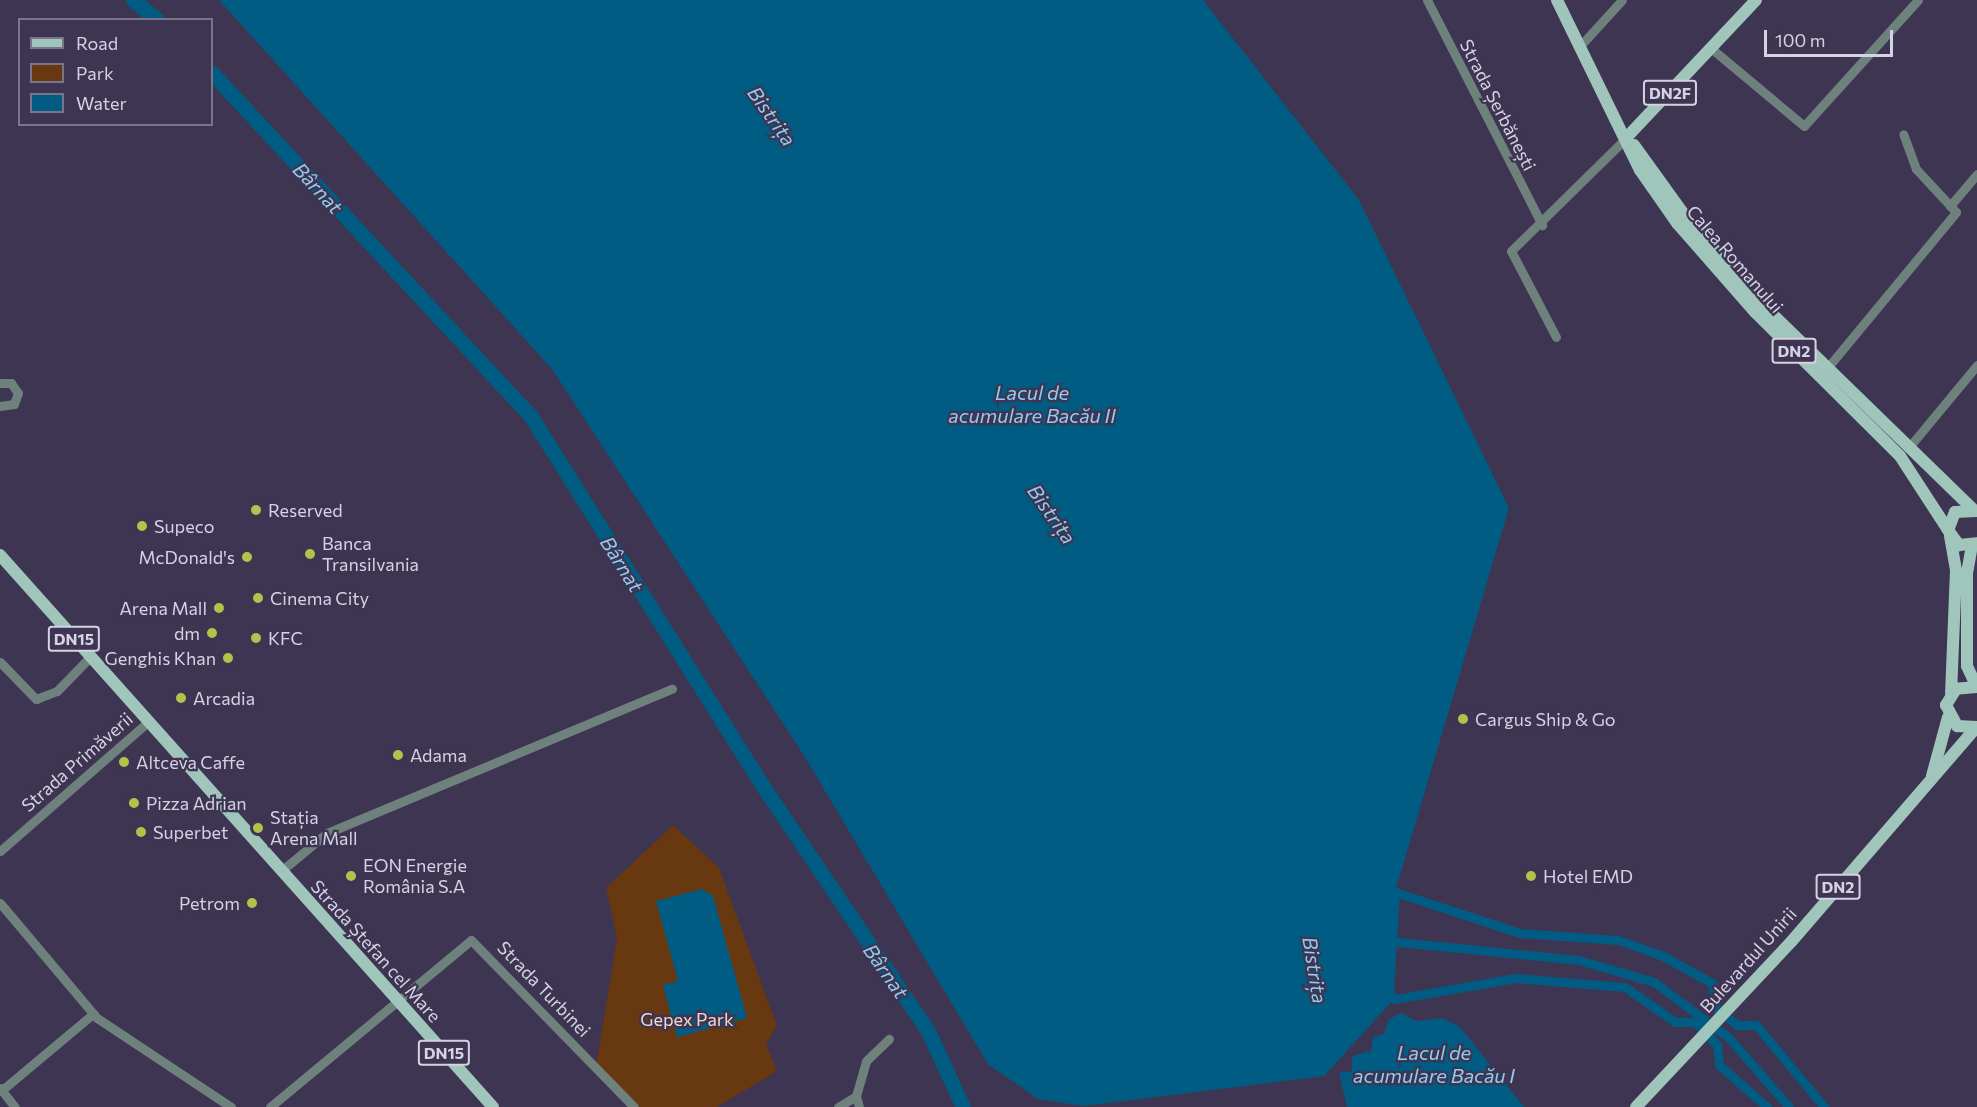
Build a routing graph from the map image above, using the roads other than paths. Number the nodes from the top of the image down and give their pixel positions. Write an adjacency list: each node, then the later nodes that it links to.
1 (1427, 0): 12 (street, Strada Șerbănești)
2 (1557, 0): 6 (main road, Calea Romanului / DN2)
3 (1622, 0): 6 (street)
4 (1756, 0): 7 (main road, DN2F)
5 (1918, 0): 7 (street)
6 (1580, 46): 9 (main road, Calea Romanului / DN2)
7 (1712, 49): 9 (main road, DN2F)
8 (1903, 134): 11 (street)
9 (1627, 137): 12 (street); 15 (main road, Calea Romanului / DN2); 19 (main road, Calea Romanului / DN2)
10 (1977, 174): 11 (street)
11 (1950, 206): 15 (street)
12 (1542, 225): 13 (street)
13 (1556, 337)
14 (1977, 365): 18 (street)
15 (1827, 367): 18 (main road, Calea Romanului / DN2)
16 (0, 383): 17 (street)
17 (0, 406)
18 (1910, 446): 19 (main road); 20 (main road, Calea Romanului)
19 (1900, 456): 21 (main road, Calea Romanului / DN2)
20 (1975, 511): 21 (main road)
21 (1949, 533): 22 (main road); 28 (main road, Calea Romanului / DN2)
22 (1975, 544): 26 (main road)
23 (0, 555): 24 (main road, Strada Ștefan cel Mare / DN15)
24 (90, 657): 25 (street); 30 (main road, Strada Ștefan cel Mare / DN15)
25 (0, 664)
26 (1977, 687): 28 (main road)
27 (672, 689): 34 (street)
28 (1951, 693): 29 (main road, DN2)
29 (1948, 717): 31 (main road, DN2); 32 (main road, Bulevardul Unirii / DN2)
30 (148, 722): 33 (street, Strada Primăverii); 34 (main road, Strada Ștefan cel Mare / DN15)
31 (1977, 727): 32 (main road, Bulevardul Unirii / DN2)
32 (1931, 780): 48 (main road, Bulevardul Unirii / DN2)
33 (0, 851)
34 (281, 871): 36 (main road, Strada Ștefan cel Mare / DN15)
35 (0, 903): 37 (street)
36 (395, 999): 43 (street); 44 (main road, Strada Ștefan cel Mare / DN15); 45 (street, Strada Turbinei)
37 (93, 1014): 39 (street); 42 (street)
38 (889, 1039): 40 (street)
39 (1, 1089): 41 (street)
40 (856, 1096): 46 (street); 47 (street)
41 (15, 1107)
42 (231, 1107)
43 (270, 1107)
44 (494, 1107)
45 (634, 1107)
46 (838, 1107)
47 (859, 1107)
48 (1636, 1107)

